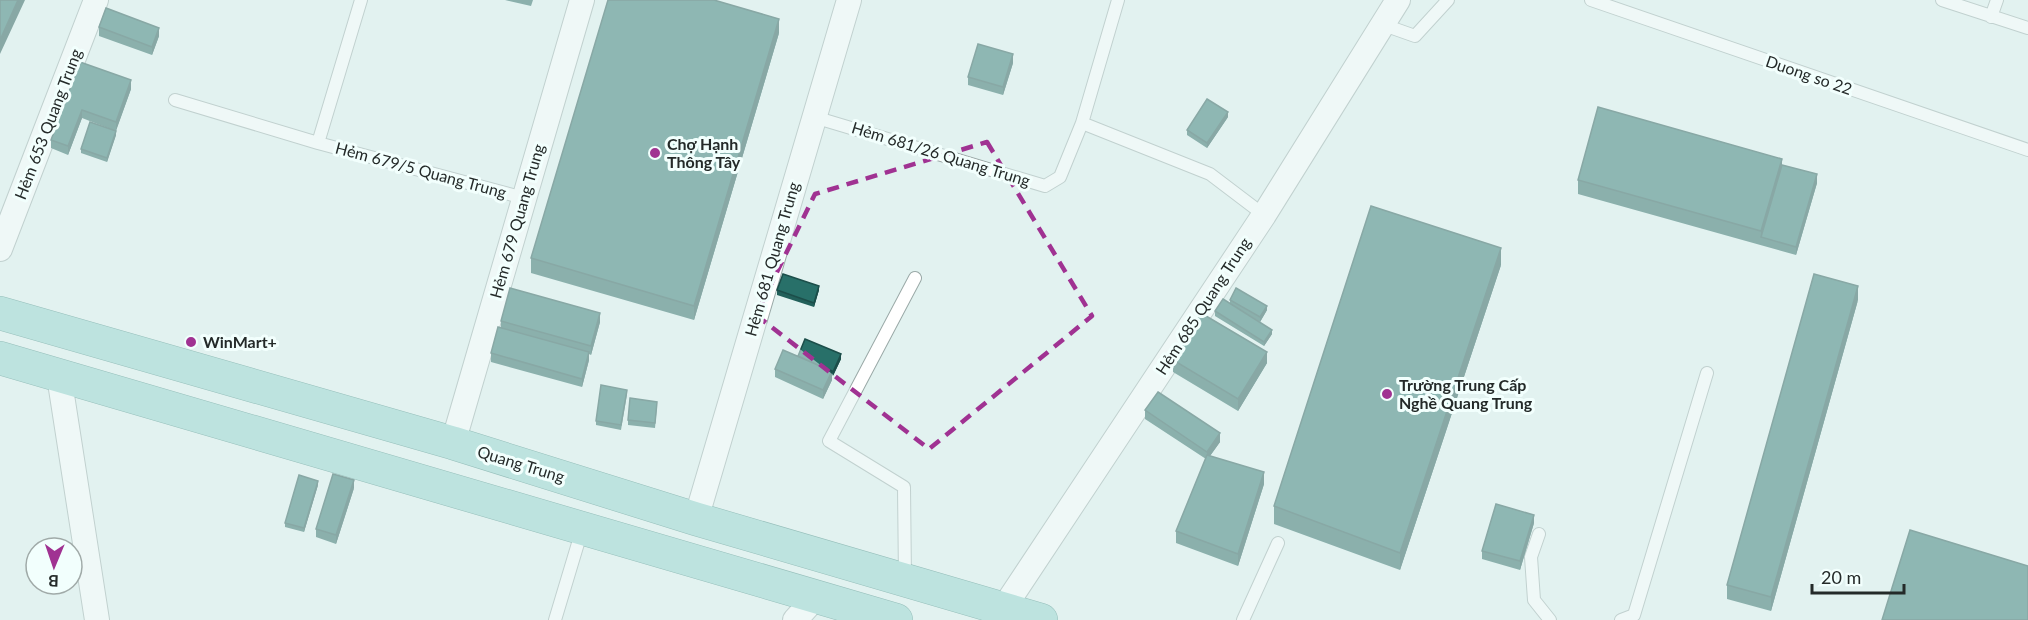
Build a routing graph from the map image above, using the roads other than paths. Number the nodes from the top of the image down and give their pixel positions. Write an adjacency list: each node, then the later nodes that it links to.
1 (96, 0): 21 (street, Hẻm 653 Quang Trung)
2 (361, 0): 17 (lane, Hẻm 679/5 Quang Trung)
3 (582, 0): 19 (street, Hẻm 679 Quang Trung)
4 (849, 0): 15 (street, Hẻm 681 Quang Trung)
5 (1118, 0): 16 (lane, Hẻm 681/26 Quang Trung)
6 (1398, 0): 12 (street, Hẻm 685 Quang Trung)
7 (1448, 0): 12 (lane)
8 (1591, 0): 18 (lane, Duong so 22)
9 (1942, 0): 11 (lane)
10 (1997, 0): 11 (lane)
11 (1991, 17): 13 (lane)
12 (1382, 24): 20 (street, Hẻm 685 Quang Trung)
13 (2028, 28)
14 (175, 100): 17 (lane, Hẻm 679/5 Quang Trung)
15 (814, 117): 16 (lane, Hẻm 681/26 Quang Trung); 28 (street, Hẻm 681 Quang Trung)
16 (1082, 123): 20 (lane)
17 (318, 143): 19 (lane, Hẻm 679/5 Quang Trung)
18 (2028, 150)
19 (524, 198): 27 (street, Hẻm 679 Quang Trung)
20 (1264, 215): 35 (street, Hẻm 685 Quang Trung)
21 (0, 249)
22 (915, 278): 33 (lane)
23 (0, 313): 27 (main road, Quang Trung)
24 (0, 358): 26 (main road)
25 (1707, 373): 42 (lane)
26 (59, 376): 29 (main road); 36 (street)
27 (453, 443): 28 (main road, Quang Trung)
28 (696, 519): 32 (main road, Quang Trung)
29 (583, 529): 34 (main road); 37 (lane)
30 (1539, 534): 41 (lane)
31 (1278, 543): 40 (lane)
32 (809, 552): 33 (main road, Quang Trung); 34 (main road)
33 (905, 580): 35 (main road, Quang Trung)
34 (805, 608): 38 (main road)
35 (1003, 609): 39 (main road, Quang Trung)
36 (97, 620)
37 (555, 620)
38 (896, 620)
39 (1041, 620)
40 (1243, 620)
41 (1550, 620)
42 (1621, 620)

